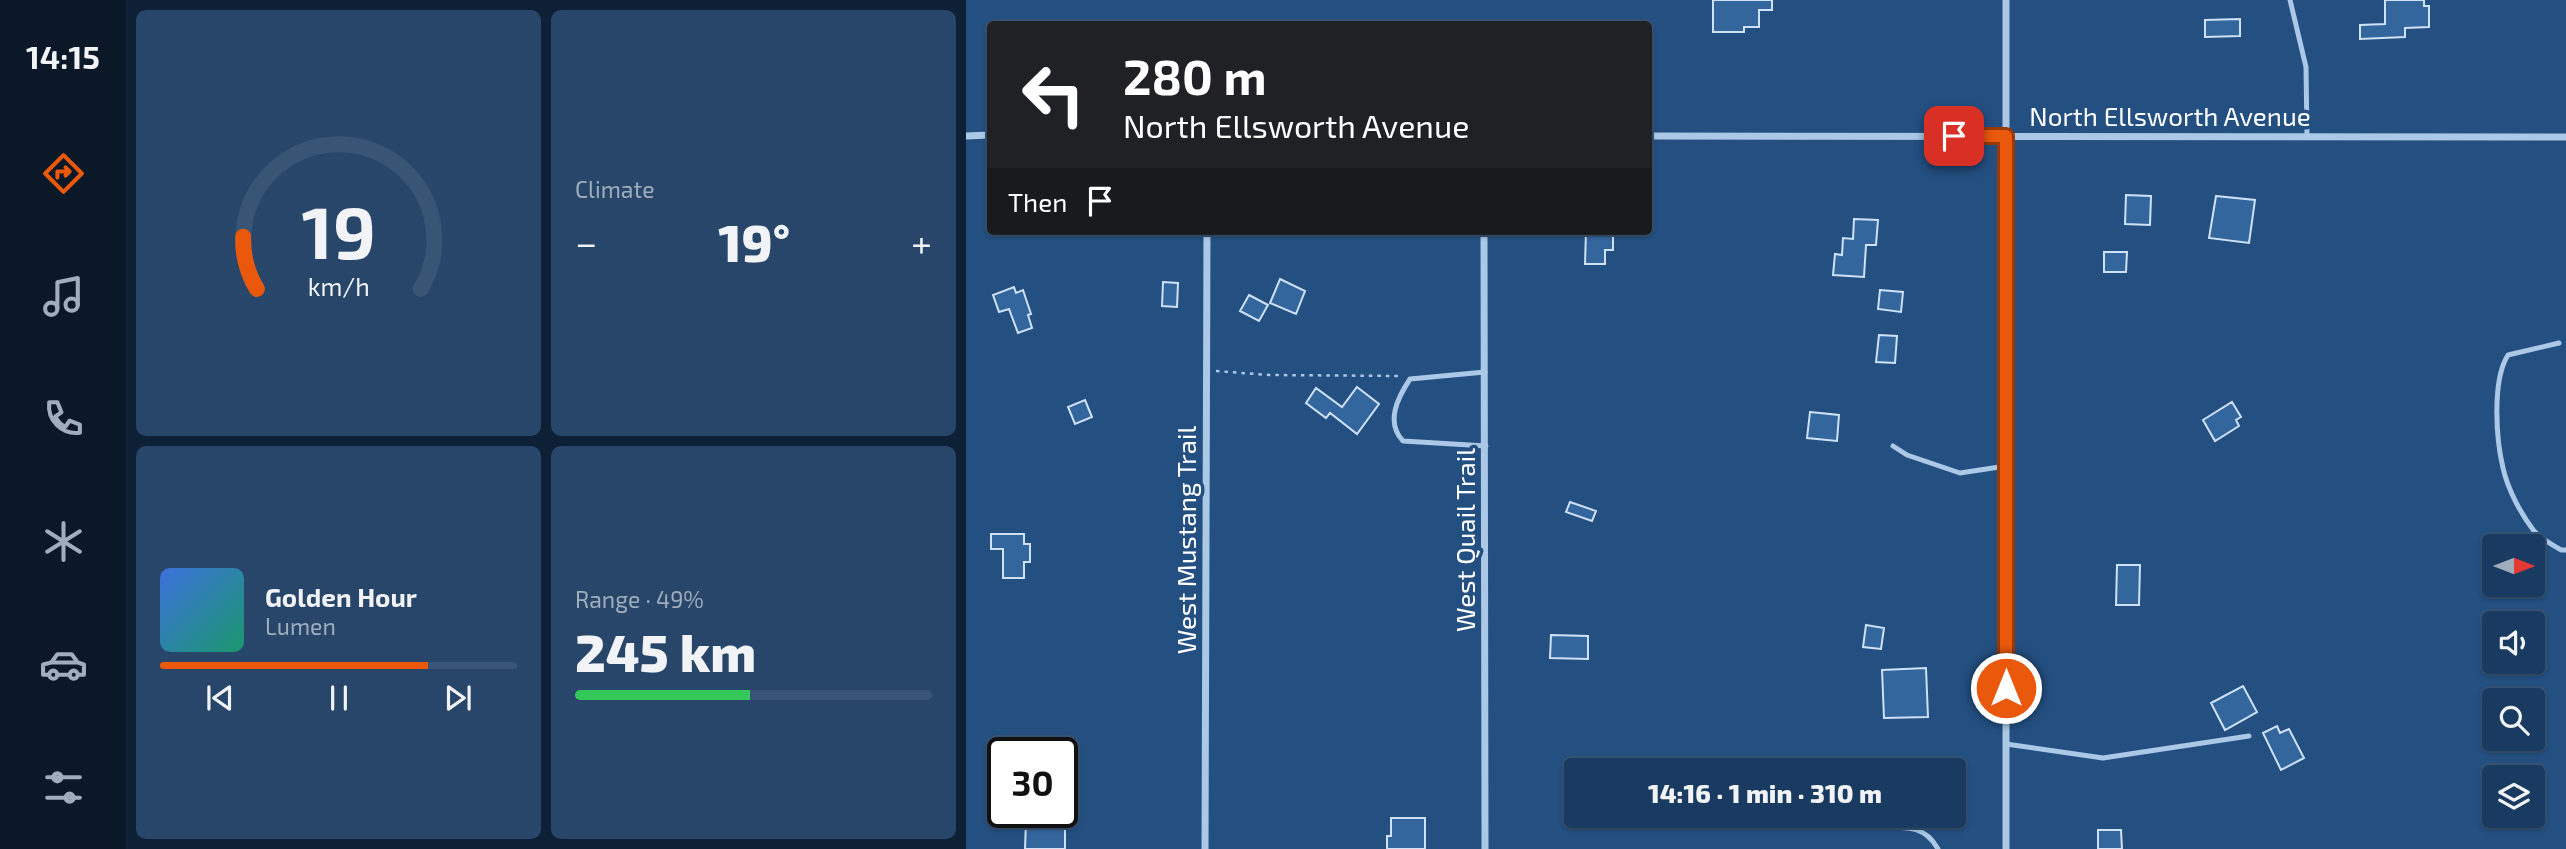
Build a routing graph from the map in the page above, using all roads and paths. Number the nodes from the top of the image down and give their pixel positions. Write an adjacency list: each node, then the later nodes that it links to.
1 (2006, 0): 6 (street)
2 (2290, 0): 7 (lane)
3 (987, 135): 4 (street)
4 (966, 136)
5 (1652, 136): 6 (street, North Ellsworth Avenue)
6 (2006, 136): 7 (street, North Ellsworth Avenue); 17 (street)
7 (2307, 136): 8 (street, North Ellsworth Avenue)
8 (2566, 137)
9 (1207, 235): 12 (street, West Mustang Trail)
10 (1484, 235): 13 (street, West Quail Trail)
11 (2559, 343): 18 (lane)
12 (1207, 370): 14 (path); 22 (street, West Mustang Trail)
13 (1485, 372): 14 (lane); 15 (street, West Quail Trail)
14 (1415, 376): 15 (lane)
15 (1486, 446): 23 (street, West Quail Trail)
16 (1893, 446): 17 (lane)
17 (2006, 466): 20 (street)
18 (2566, 550)
19 (2249, 736): 20 (lane)
20 (2006, 744): 25 (street)
21 (1916, 828): 24 (lane)
22 (1205, 849)
23 (1485, 849)
24 (1938, 849)
25 (2006, 849)

